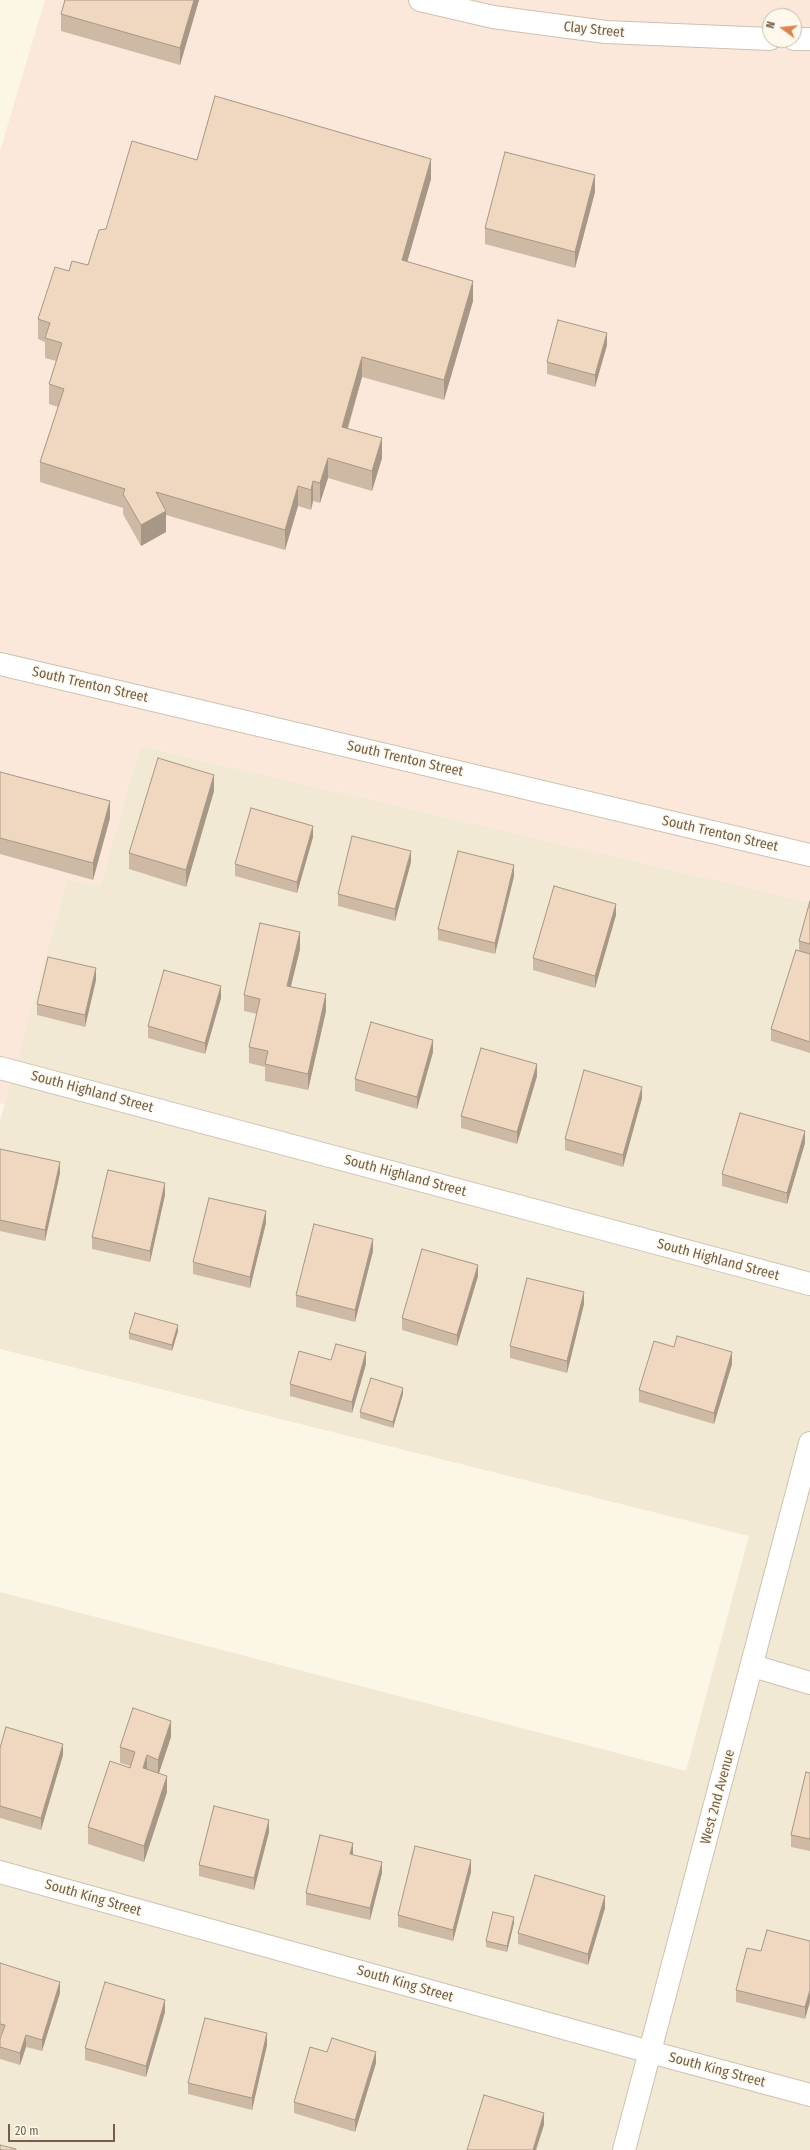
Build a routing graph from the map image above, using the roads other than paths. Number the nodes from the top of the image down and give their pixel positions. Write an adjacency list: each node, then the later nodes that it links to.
1 (420, 0): 2 (street, Clay Street)
2 (762, 39)
3 (0, 664): 4 (street, South Trenton Street)
4 (810, 855)
5 (0, 1068): 6 (street, South Highland Street)
6 (810, 1284)
7 (810, 1443): 8 (street, West 2nd Avenue)
8 (752, 1666): 9 (street); 11 (street, West 2nd Avenue)
9 (810, 1683)
10 (0, 1872): 11 (street, South King Street)
11 (650, 2052): 12 (street, South King Street); 13 (street, West 2nd Avenue)
12 (810, 2095)
13 (624, 2150)

